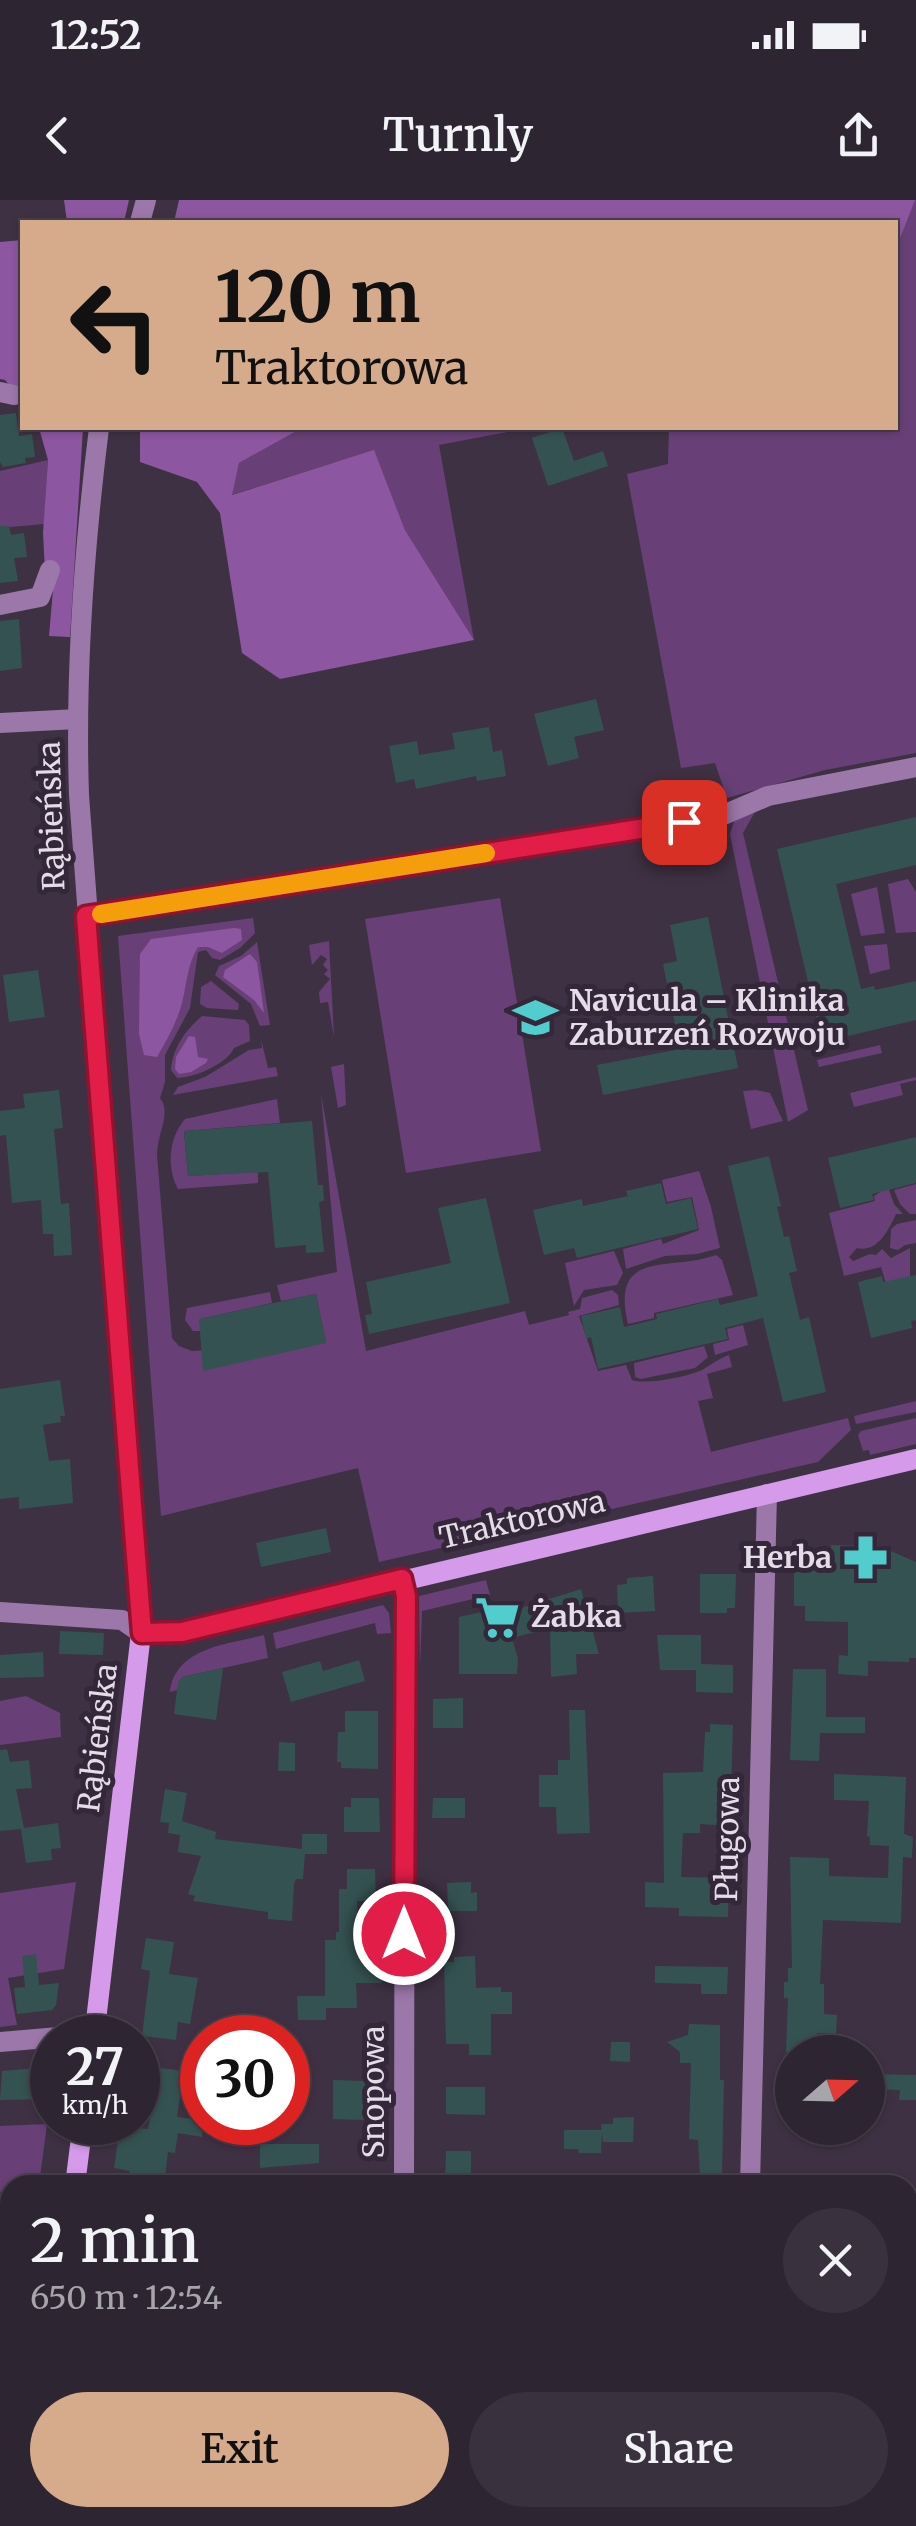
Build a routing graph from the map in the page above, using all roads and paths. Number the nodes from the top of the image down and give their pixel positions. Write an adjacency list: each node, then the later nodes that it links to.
1 (99, 430): 4 (street, Rąbieńska)
2 (50, 570): 3 (street)
3 (0, 605)
4 (78, 719): 5 (street); 7 (street, Rąbieńska)
5 (0, 722)
6 (916, 767): 7 (street)
7 (86, 916): 12 (street, Rąbieńska)
8 (916, 1459): 9 (main road, Traktorowa)
9 (767, 1494): 10 (main road, Traktorowa); 19 (street, Pługowa)
10 (402, 1579): 12 (main road, Traktorowa); 18 (street, Snopowa)
11 (0, 1612): 12 (street)
12 (142, 1633): 13 (main road, Rąbieńska)
13 (96, 2015)
14 (30, 2040): 15 (street)
15 (0, 2042)
16 (80, 2145): 17 (main road)
17 (75, 2175)
18 (404, 2175)
19 (750, 2175)

